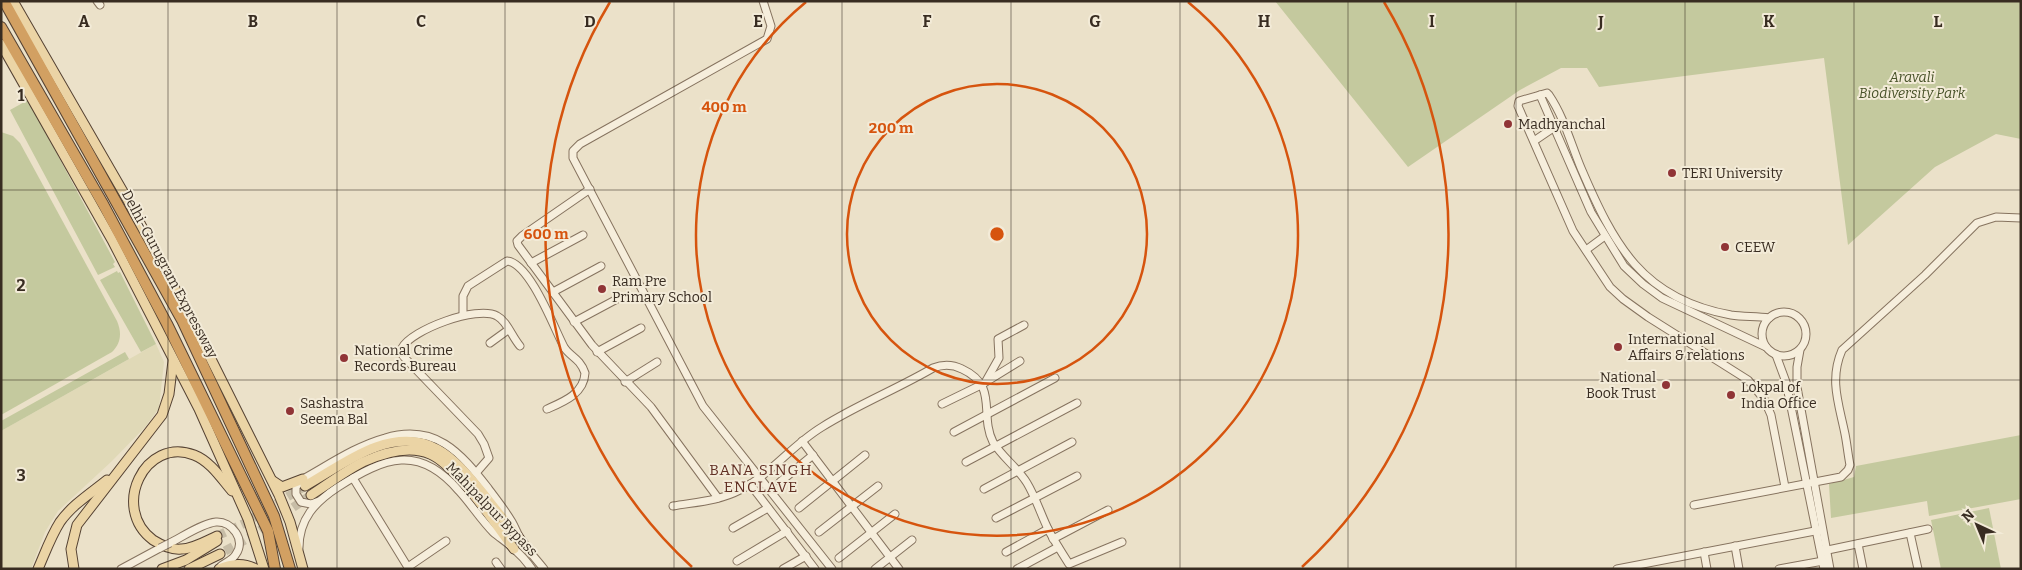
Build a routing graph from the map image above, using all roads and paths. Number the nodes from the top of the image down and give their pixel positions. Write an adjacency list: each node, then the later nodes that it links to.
1 (4, 1): 116 (highway, Delhi-Gurugram Expressway)
2 (14, 1): 55 (main road)
3 (763, 1): 10 (street)
4 (1, 28): 115 (highway, Delhi-Gurugram Expressway)
5 (1, 44): 31 (main road)
6 (1540, 95): 7 (street); 8 (street); 9 (street)
7 (1562, 122): 8 (street); 20 (street)
8 (1553, 128): 9 (street); 13 (street)
9 (1534, 141): 14 (street)
10 (590, 189): 15 (street); 52 (street)
11 (2021, 218): 58 (street)
12 (583, 235): 15 (street)
13 (1605, 236): 14 (street); 27 (street)
14 (1586, 250): 61 (street)
15 (531, 263): 17 (street)
16 (601, 266): 17 (street)
17 (552, 292): 21 (street)
18 (619, 298): 21 (street)
19 (463, 314): 24 (street); 39 (street); 50 (street)
20 (1770, 318): 27 (street); 28 (street)
21 (574, 322): 29 (street)
22 (1024, 325): 36 (street)
23 (641, 328): 29 (street)
24 (508, 330): 25 (street); 26 (street)
25 (490, 343)
26 (520, 346)
27 (1766, 347): 30 (street)
28 (1800, 350): 30 (street); 58 (street)
29 (597, 352): 35 (street)
30 (1776, 355): 58 (street)
31 (173, 361): 45 (main road); 67 (main road)
32 (1020, 361): 36 (street)
33 (657, 362): 35 (street)
34 (1055, 378): 40 (street)
35 (625, 382): 65 (street)
36 (983, 384): 38 (street); 40 (street); 42 (street)
37 (1077, 403): 44 (street)
38 (942, 404)
39 (547, 409)
40 (988, 415): 41 (street); 44 (street)
41 (954, 432)
42 (802, 441): 46 (street); 52 (street)
43 (1072, 442): 49 (street)
44 (996, 446): 48 (street); 49 (street)
45 (137, 448): 106 (main road); 107 (main road)
46 (813, 454): 54 (street); 57 (street)
47 (865, 455): 54 (street)
48 (966, 462)
49 (1018, 470): 62 (street); 64 (street)
50 (476, 473): 56 (street, Mahipalpur Bypass); 88 (street, Mahipalpur Bypass)
51 (1077, 476): 64 (street)
52 (760, 477): 59 (street); 123 (street)
53 (353, 478): 66 (street, Mahipalpur Bypass); 93 (street, Mahipalpur Bypass); 105 (street)
54 (833, 480): 70 (street); 72 (street)
55 (273, 481): 56 (main road); 92 (main road)
56 (304, 482): 66 (street); 88 (main road)
57 (780, 482)
58 (1810, 482): 61 (street); 79 (street)
59 (750, 484): 65 (street); 71 (street)
60 (878, 486): 70 (street)
61 (1785, 487): 68 (street)
62 (984, 489)
63 (311, 495): 93 (main road)
64 (1035, 497): 75 (street); 78 (street)
65 (718, 498): 69 (street)
66 (319, 500): 92 (street, Mahipalpur Bypass)
67 (240, 501): 109 (main road); 114 (main road)
68 (1694, 505)
69 (673, 506)
70 (852, 506): 81 (street); 82 (street)
71 (768, 508): 76 (street); 80 (street)
72 (799, 508)
73 (1108, 510): 84 (street)
74 (895, 514): 82 (street)
75 (996, 518)
76 (733, 528)
77 (1928, 529): 83 (street)
78 (1048, 530): 84 (street); 95 (street)
79 (1820, 530): 90 (street); 94 (street)
80 (787, 531): 97 (street); 100 (street)
81 (819, 532)
82 (871, 532): 98 (street); 99 (street)
83 (1910, 533): 89 (street); 133 (street)
84 (1053, 539): 91 (street)
85 (446, 540): 105 (street)
86 (912, 540): 98 (street)
87 (1122, 542): 91 (street)
88 (523, 543): 120 (street, Mahipalpur Bypass)
89 (1858, 544): 94 (street); 132 (street)
90 (1735, 546): 96 (street); 129 (street)
91 (1058, 547): 126 (street)
92 (299, 549): 117 (main road)
93 (514, 549): 119 (street, Mahipalpur Bypass)
94 (1824, 551): 102 (street); 131 (street)
95 (1006, 552)
96 (1704, 552): 103 (street); 128 (street)
97 (806, 556): 121 (street); 122 (street)
98 (890, 557): 124 (street); 125 (street)
99 (839, 558)
100 (738, 561)
101 (496, 562): 118 (street)
102 (1823, 565): 104 (street)
103 (1650, 566): 127 (street)
104 (1812, 566): 130 (street)
105 (408, 568)
106 (38, 569)
107 (74, 569)
108 (121, 569): 112 (street, bridge)
109 (162, 569)
110 (188, 569): 111 (main road)
111 (201, 569)
112 (217, 569): 113 (main road)
113 (256, 569)
114 (264, 569)
115 (276, 569)
116 (290, 569)
117 (303, 569)
118 (501, 569)
119 (532, 569)
120 (544, 569)
121 (783, 569)
122 (816, 569)
123 (832, 569)
124 (875, 569)
125 (899, 569)
126 (1017, 569)
127 (1617, 569)
128 (1707, 569)
129 (1739, 569)
130 (1779, 569)
131 (1830, 569)
132 (1862, 569)
133 (1918, 569)

